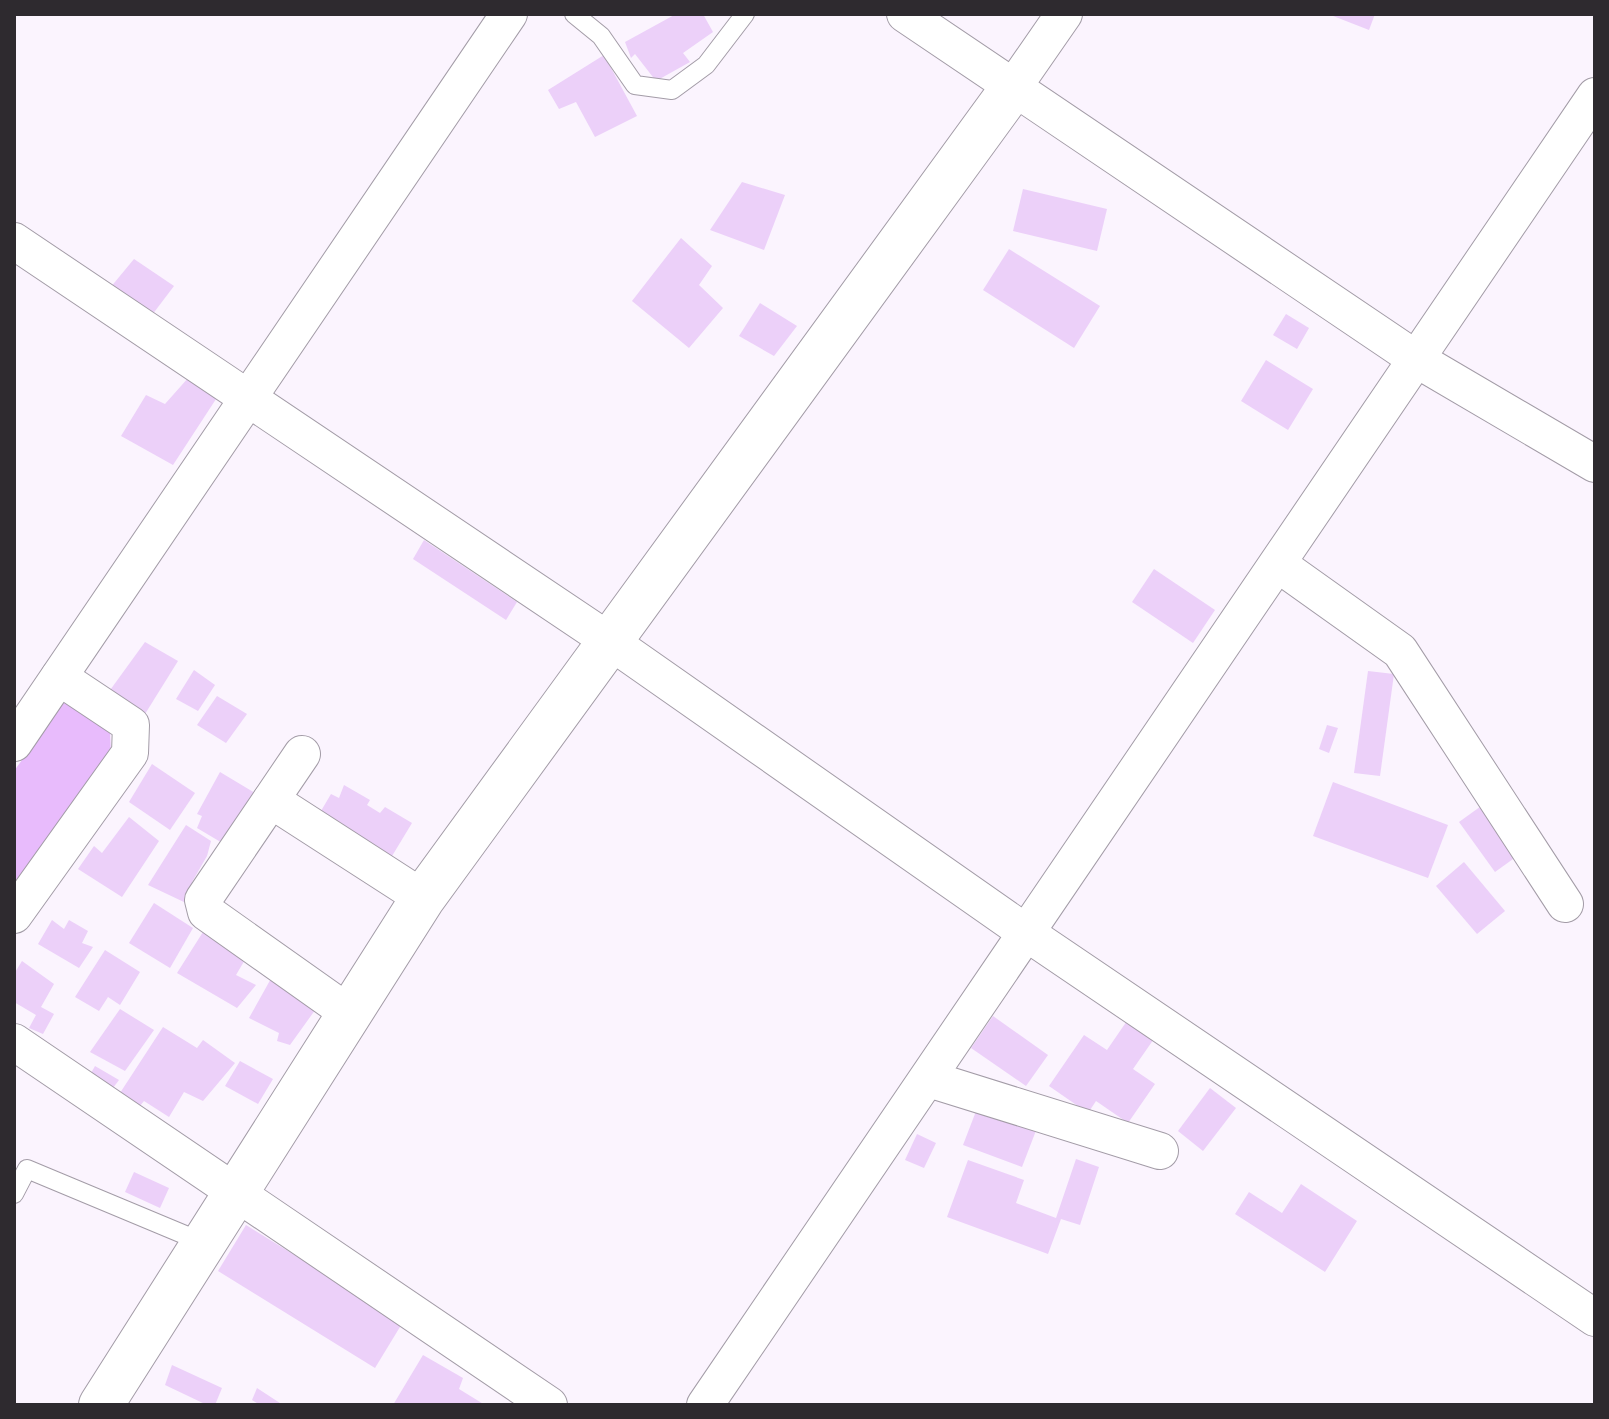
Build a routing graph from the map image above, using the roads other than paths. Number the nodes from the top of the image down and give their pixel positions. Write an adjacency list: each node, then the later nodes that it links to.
1 (509, 14): 10 (street)
2 (574, 14): 3 (lane)
3 (745, 14)
4 (905, 14): 6 (street)
5 (1064, 14): 6 (street)
6 (1012, 89): 9 (street); 13 (street)
7 (1595, 96): 9 (street)
8 (14, 241): 10 (street)
9 (1416, 359): 11 (street); 12 (street)
10 (246, 400): 13 (street); 14 (street)
11 (1595, 464)
12 (1278, 564): 19 (street); 21 (street)
13 (611, 642): 18 (street); 21 (street)
14 (59, 677): 15 (street); 20 (street)
15 (14, 743)
16 (302, 754): 17 (street)
17 (271, 800): 18 (street); 22 (street)
18 (423, 898): 22 (street)
19 (1565, 904)
20 (14, 915)
21 (1028, 934): 24 (street); 29 (street)
22 (350, 1014): 26 (street)
23 (14, 1042): 26 (street)
24 (929, 1079): 25 (street); 32 (street)
25 (1160, 1151)
26 (235, 1190): 28 (street); 31 (street)
27 (14, 1194): 28 (lane)
28 (202, 1242): 30 (street)
29 (1595, 1318)
30 (101, 1405)
31 (549, 1405)
32 (705, 1405)

